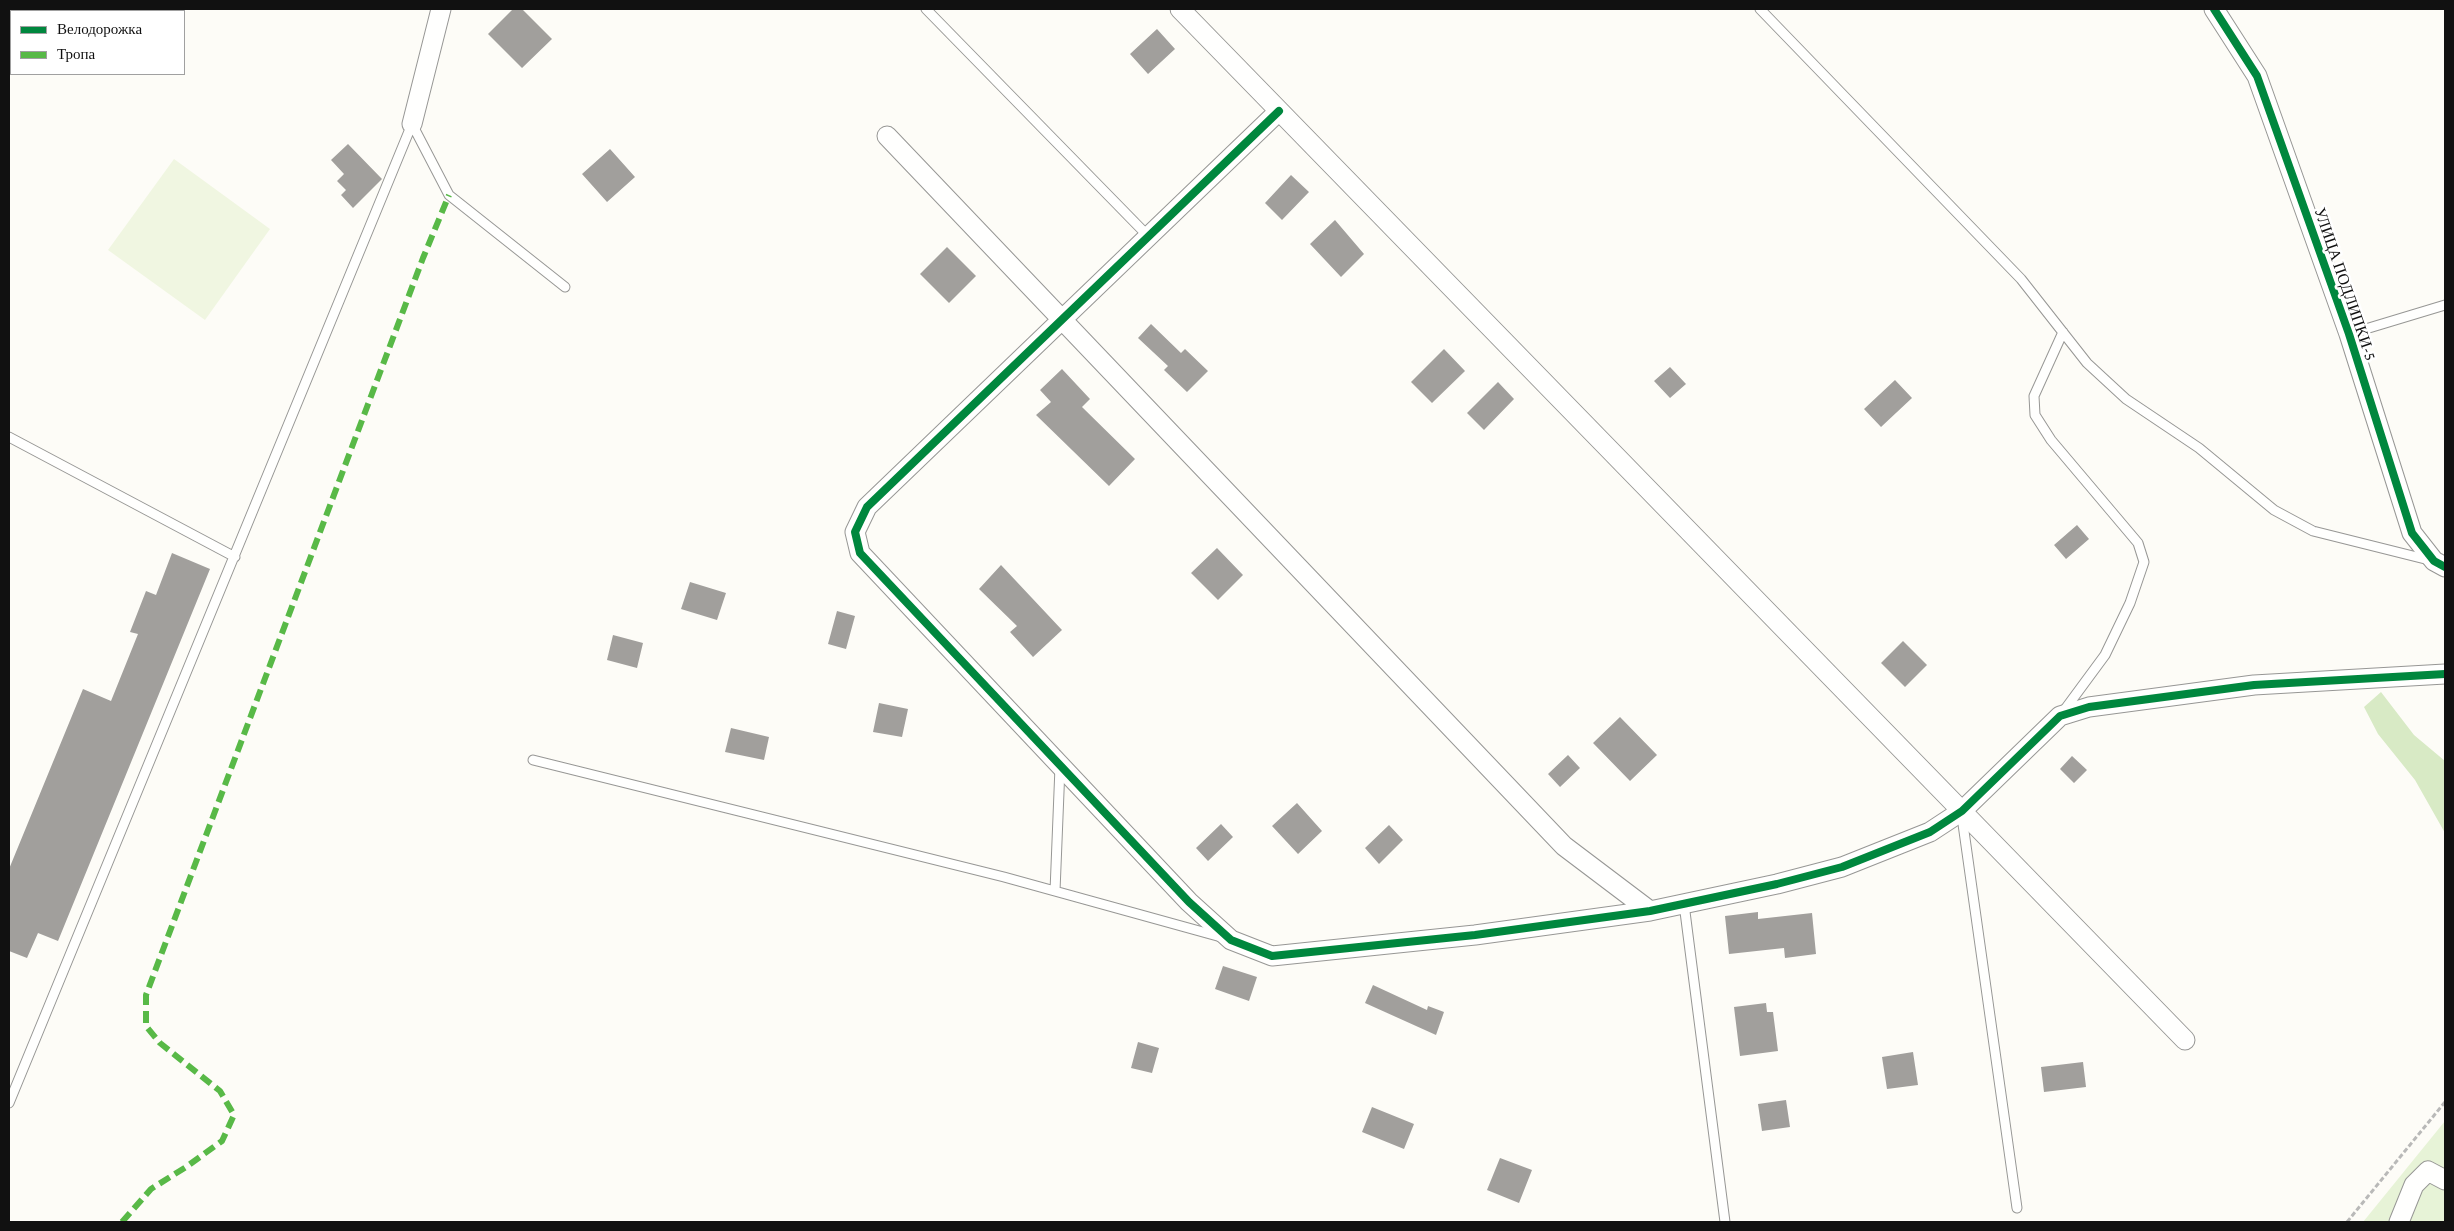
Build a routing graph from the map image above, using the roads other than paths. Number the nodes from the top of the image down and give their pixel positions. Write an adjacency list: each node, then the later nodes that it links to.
1 (441, 9): 7 (street)
2 (926, 9): 9 (lane)
3 (1180, 9): 6 (street)
4 (1760, 9): 13 (lane)
5 (2214, 9): 14 (street, УЛИЦА ПОДЛИПКИ-5)
6 (1278, 111): 9 (street); 22 (street)
7 (412, 124): 10 (lane); 16 (lane)
8 (887, 136): 12 (street)
9 (1149, 237): 12 (street)
10 (565, 287)
11 (2445, 305): 14 (lane)
12 (1062, 320): 21 (street); 25 (street)
13 (2063, 332): 17 (lane); 19 (lane)
14 (2349, 334): 17 (street, УЛИЦА ПОДЛИПКИ-5)
15 (9, 437): 16 (lane)
16 (234, 557): 28 (lane)
17 (2442, 568)
18 (2445, 674): 19 (street)
19 (2060, 716): 22 (street)
20 (533, 760): 23 (lane)
21 (1060, 765): 23 (lane); 26 (street)
22 (1962, 811): 24 (street); 27 (street); 30 (lane)
23 (1055, 891): 26 (lane)
24 (1684, 904): 25 (street); 31 (lane)
25 (1650, 911): 26 (street)
26 (1230, 940)
27 (2185, 1040)
28 (9, 1103)
29 (2445, 1180): 32 (street)
30 (2017, 1208)
31 (1725, 1222)
32 (2399, 1222)

